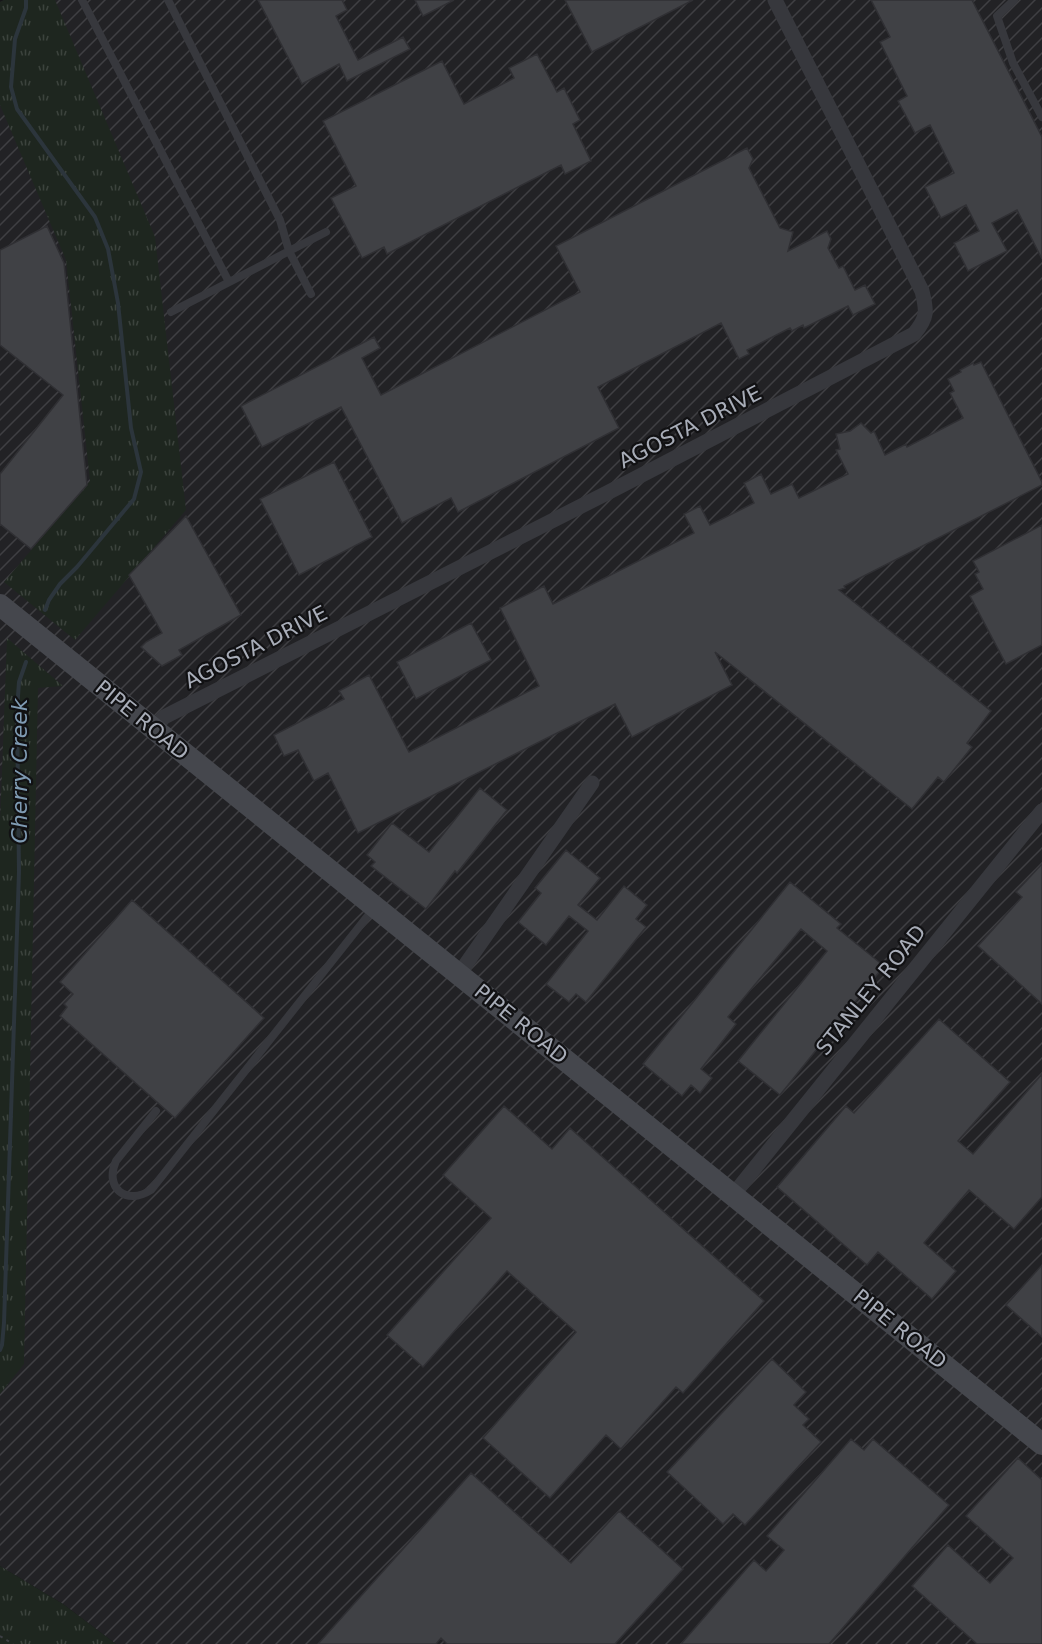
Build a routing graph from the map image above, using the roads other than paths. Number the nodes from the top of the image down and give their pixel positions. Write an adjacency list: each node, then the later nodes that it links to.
1 (82, 0): 8 (lane)
2 (168, 0): 7 (lane)
3 (775, 0): 12 (street, AGOSTA DRIVE)
4 (1014, 0): 5 (lane)
5 (1042, 117)
6 (326, 231): 7 (lane)
7 (289, 251): 8 (lane); 9 (lane)
8 (229, 282): 10 (lane)
9 (311, 294)
10 (171, 312)
11 (0, 605): 12 (street, PIPE ROAD)
12 (154, 729): 15 (street, PIPE ROAD)
13 (592, 783): 16 (street)
14 (1042, 811): 18 (street, STANLEY ROAD)
15 (375, 907): 16 (street, PIPE ROAD); 17 (lane)
16 (459, 974): 18 (street, PIPE ROAD)
17 (156, 1111)
18 (733, 1195): 19 (street, PIPE ROAD)
19 (1042, 1444)

